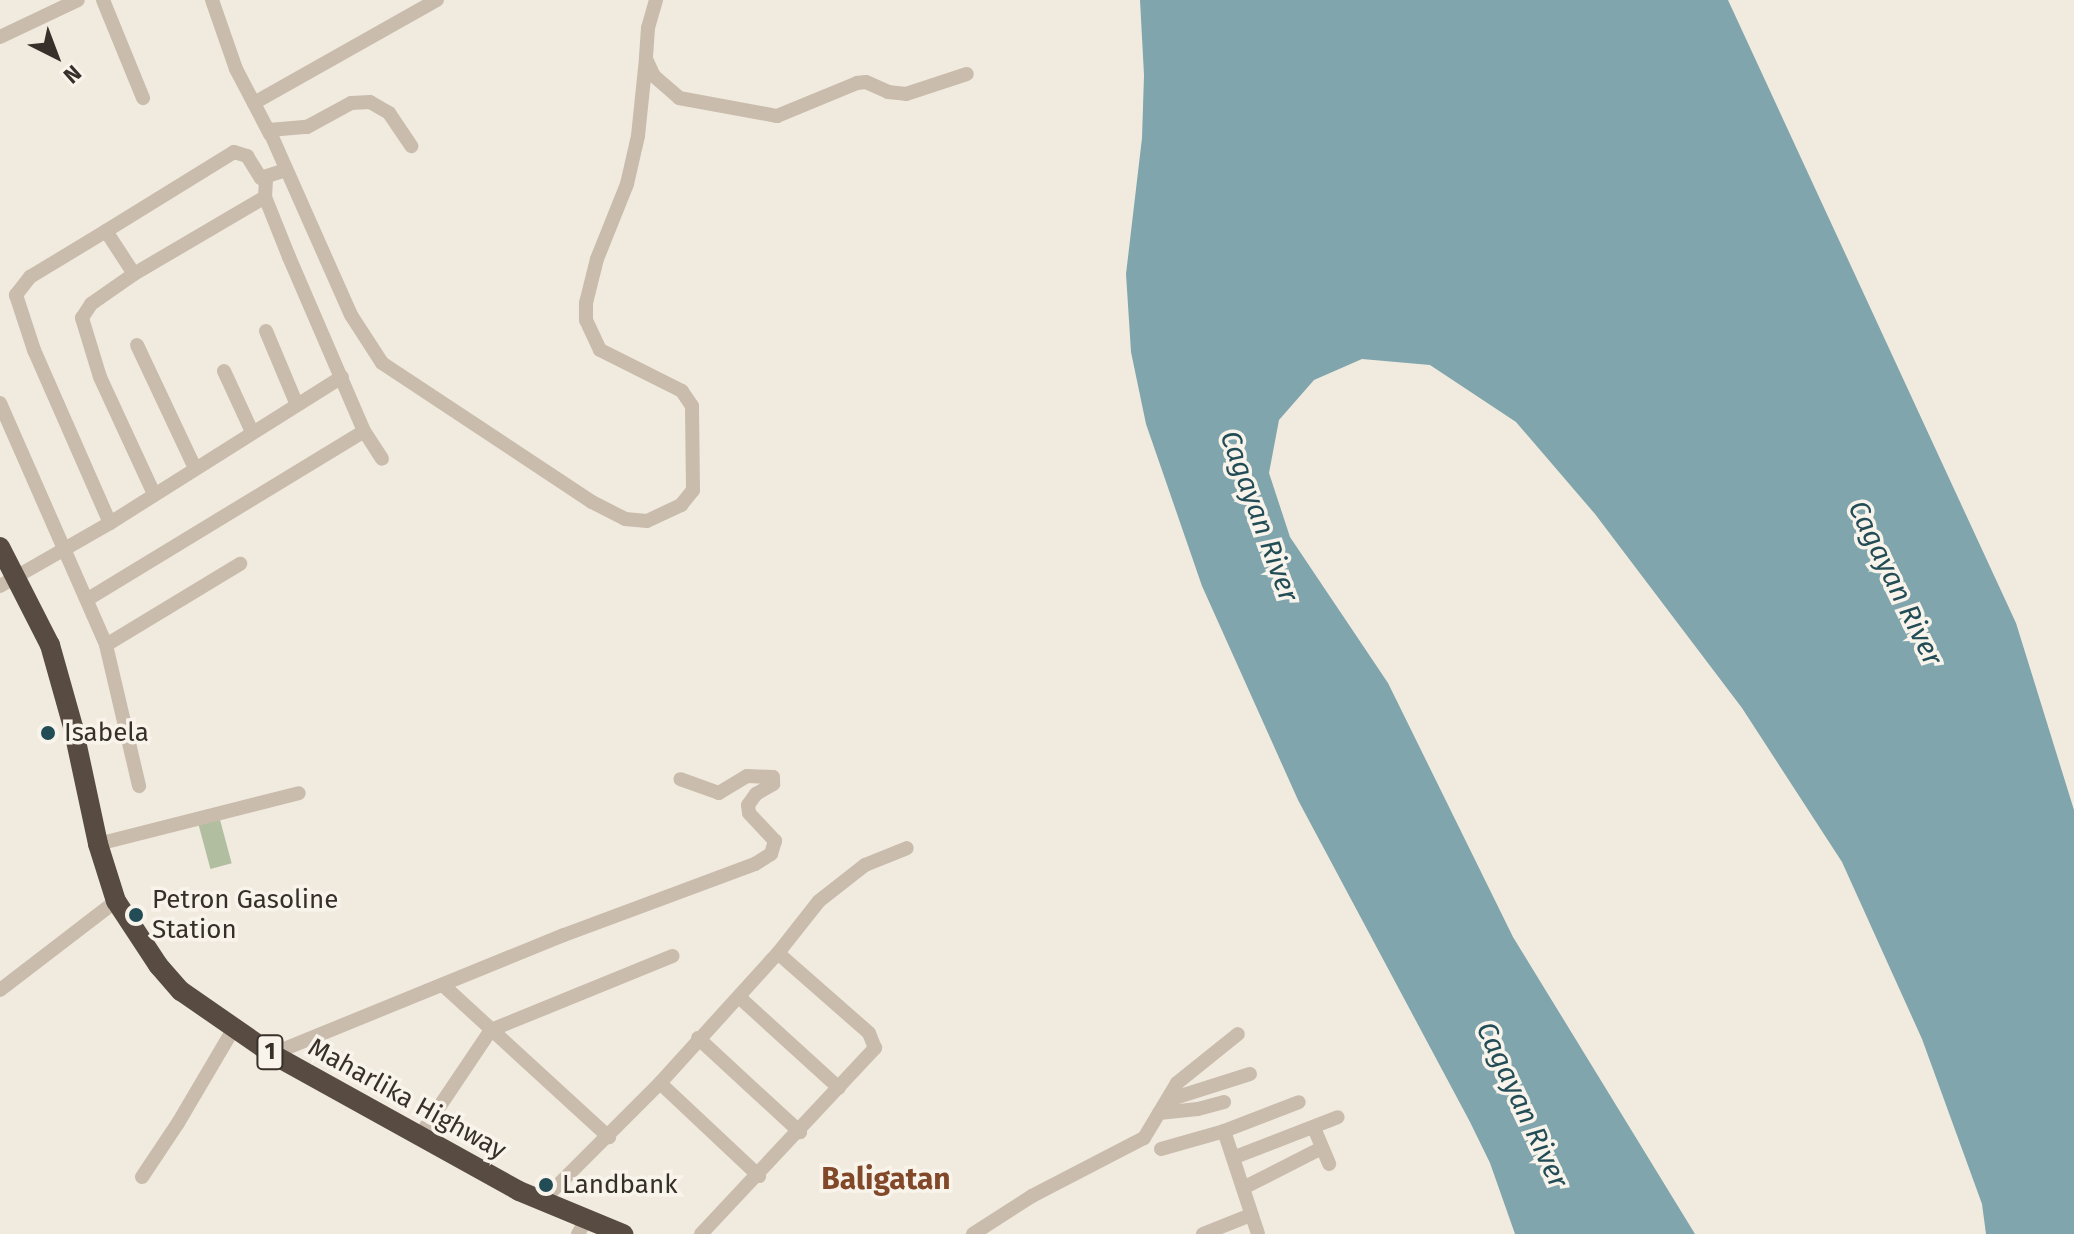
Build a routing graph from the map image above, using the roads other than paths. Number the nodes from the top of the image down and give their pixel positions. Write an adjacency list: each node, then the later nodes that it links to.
1 (78, 0): 6 (street)
2 (103, 0): 9 (street)
3 (212, 0): 10 (street)
4 (437, 0): 10 (street)
5 (656, 0): 7 (street)
6 (0, 37)
7 (646, 59): 8 (street); 13 (street)
8 (967, 74)
9 (143, 98)
10 (254, 103): 11 (street)
11 (269, 130): 12 (street); 13 (street)
12 (411, 146)
13 (285, 170): 14 (street)
14 (266, 179): 15 (street); 16 (street)
15 (265, 197): 17 (street); 21 (street)
16 (106, 231): 17 (street); 29 (street)
17 (134, 274): 28 (street)
18 (266, 331): 23 (street)
19 (137, 345): 27 (street)
20 (224, 371): 25 (street)
21 (342, 377): 23 (street); 24 (street)
22 (0, 403): 31 (street)
23 (297, 405): 25 (street)
24 (364, 431): 26 (street); 34 (street)
25 (252, 432): 27 (street)
26 (382, 459)
27 (195, 468): 28 (street)
28 (154, 494): 29 (street)
29 (110, 523): 31 (street)
30 (0, 547): 33 (highway, Maharlika Highway / 1)
31 (65, 550): 33 (street); 34 (street)
32 (240, 564): 35 (street)
33 (8, 582): 39 (highway, Maharlika Highway / 1)
34 (88, 599): 35 (street)
35 (106, 645): 37 (street)
36 (680, 779): 44 (street)
37 (139, 786)
38 (299, 793): 39 (street)
39 (98, 844): 41 (highway, Maharlika Highway / 1)
40 (907, 848): 42 (street)
41 (116, 901): 45 (street); 47 (highway, Maharlika Highway / 1)
42 (778, 953): 46 (street); 54 (street)
43 (672, 956): 48 (street)
44 (444, 986): 48 (street); 51 (street)
45 (0, 990)
46 (739, 997): 50 (street); 54 (street)
47 (234, 1028): 51 (highway, Maharlika Highway / 1); 69 (street)
48 (491, 1030): 62 (street); 63 (street)
49 (1238, 1034): 57 (street)
50 (698, 1038): 53 (street); 61 (street)
51 (272, 1054): 62 (highway, Maharlika Highway / 1)
52 (1250, 1074): 57 (street)
53 (660, 1083): 63 (street); 68 (street)
54 (839, 1088): 61 (street)
55 (1224, 1102): 57 (street)
56 (1299, 1102): 60 (street)
57 (1164, 1106): 76 (street)
58 (1338, 1117): 59 (street)
59 (1314, 1128): 64 (street); 66 (street)
60 (1224, 1131): 65 (street); 66 (street)
61 (800, 1132): 68 (street)
62 (419, 1137): 71 (highway, Maharlika Highway / 1)
63 (609, 1137): 71 (street)
64 (1322, 1148): 67 (street); 70 (street)
65 (1161, 1149)
66 (1235, 1157): 70 (street)
67 (1329, 1164)
68 (759, 1176): 75 (street)
69 (142, 1177)
70 (1245, 1187): 72 (street)
71 (542, 1201): 73 (highway, Maharlika Highway / 1)
72 (1251, 1215): 77 (street); 78 (street)
73 (582, 1227): 74 (highway, Maharlika Highway / 1)
74 (623, 1234)
75 (701, 1234)
76 (973, 1234)
77 (1203, 1234)
78 (1258, 1234)

